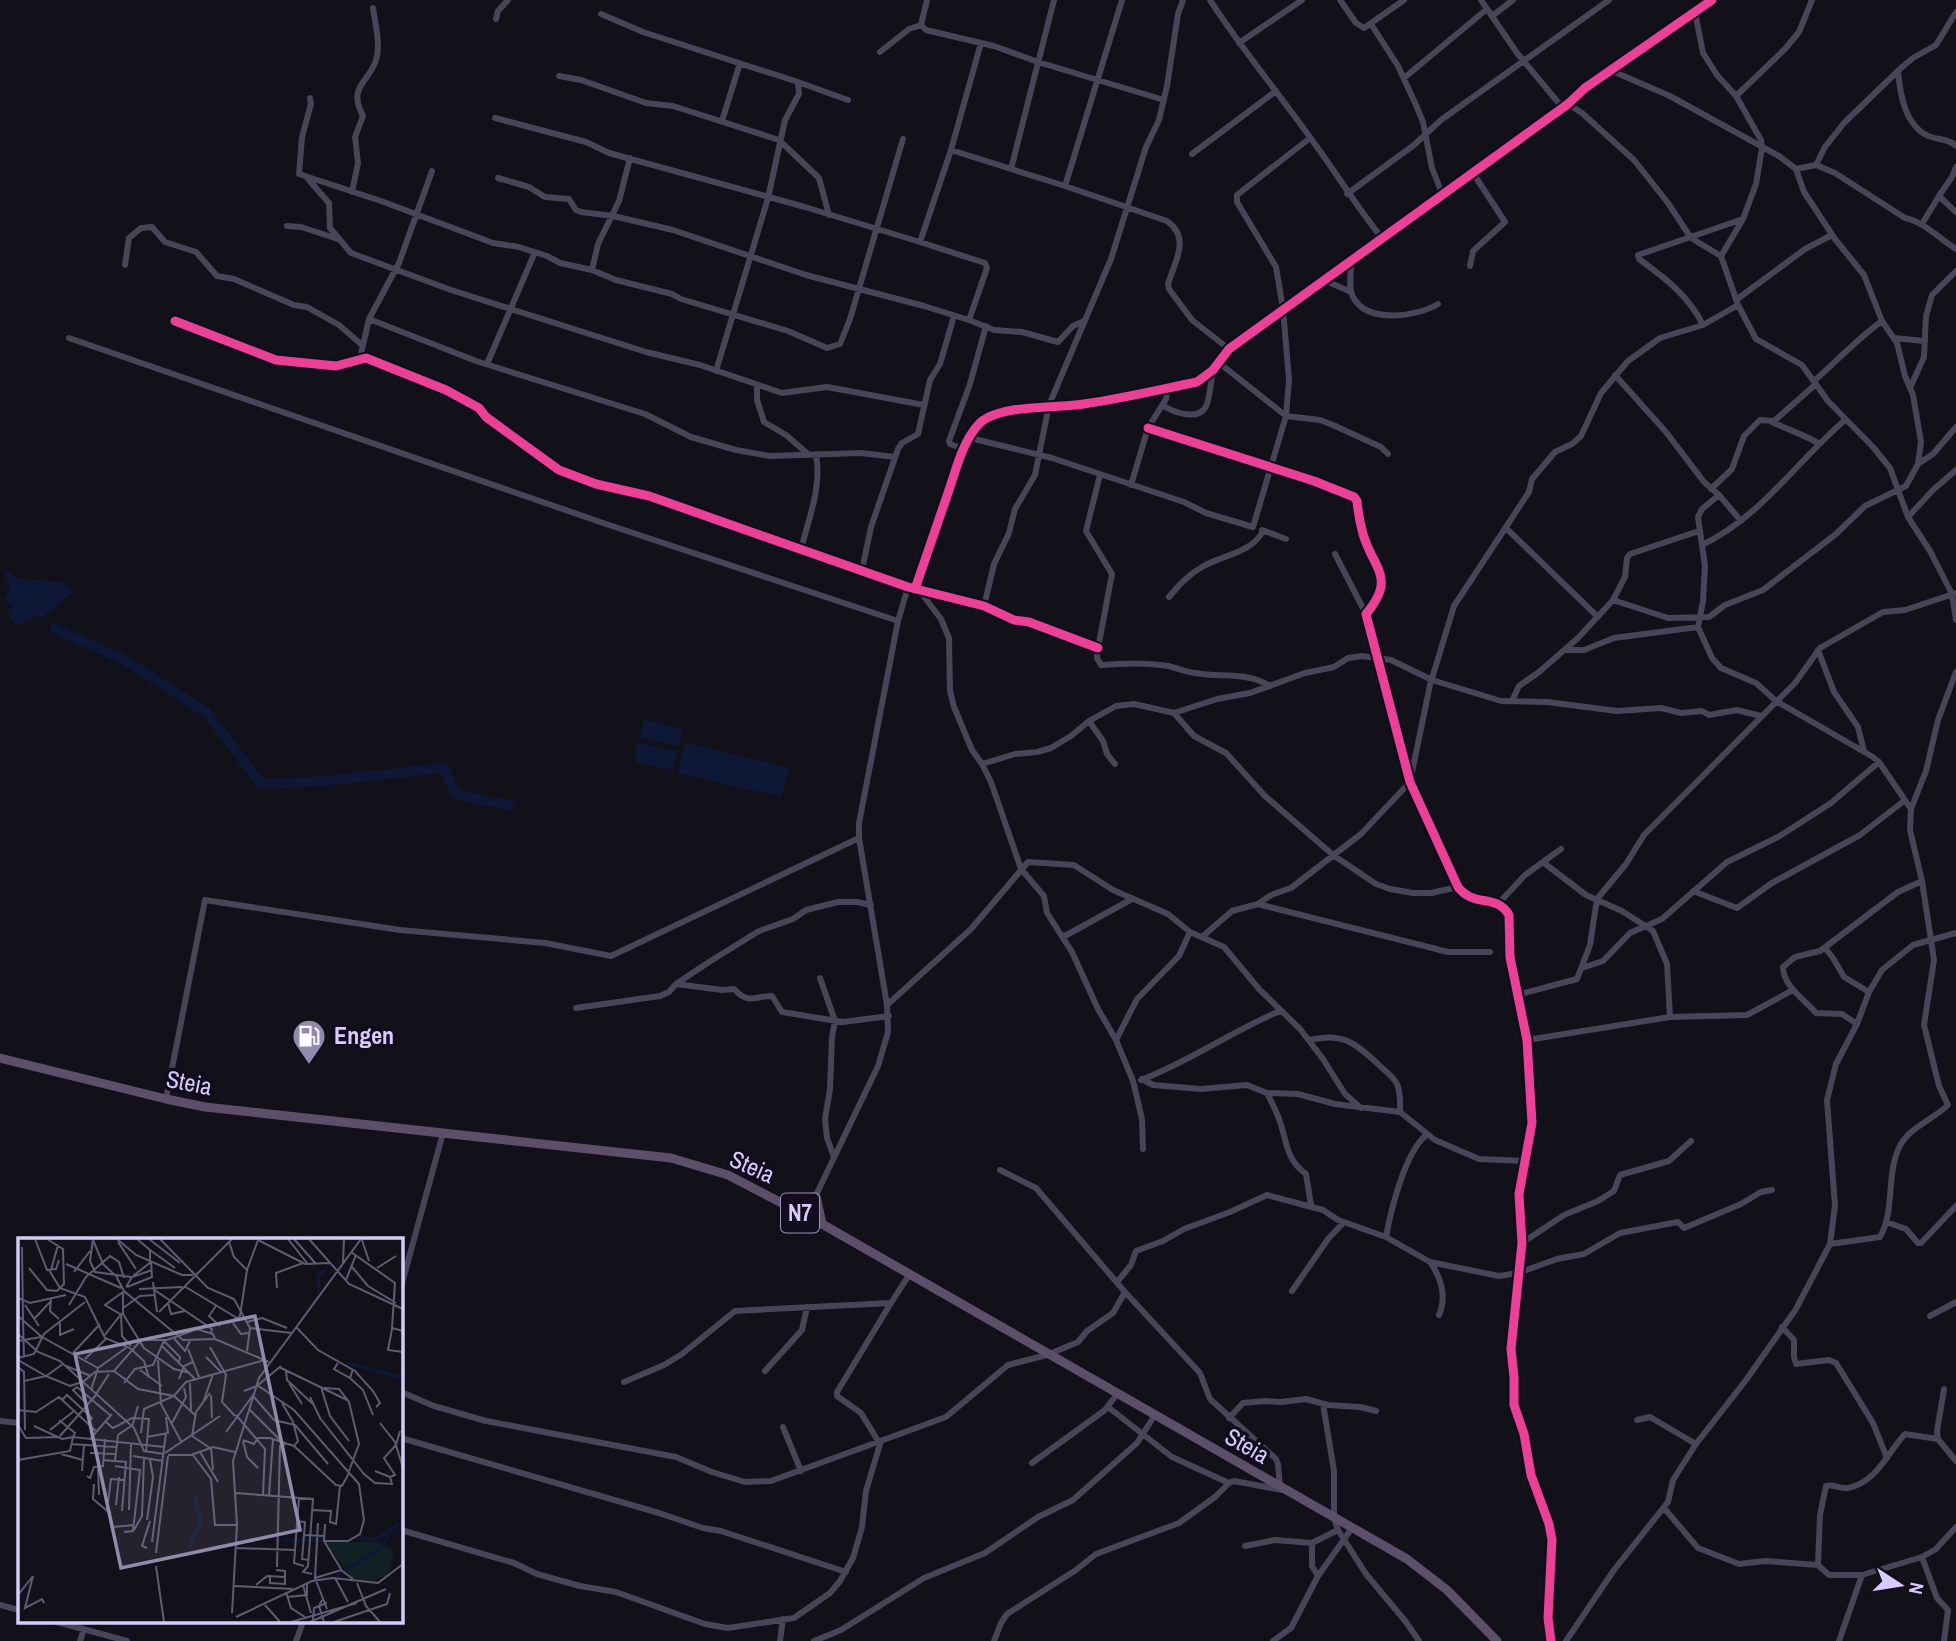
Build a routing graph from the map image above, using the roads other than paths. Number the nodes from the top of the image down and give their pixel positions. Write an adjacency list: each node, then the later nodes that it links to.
1 (508, 0): 22 (street)
2 (927, 0): 24 (street)
3 (1054, 0): 29 (street)
4 (1122, 0): 35 (street)
5 (1183, 0): 41 (street)
6 (1210, 0): 26 (street)
7 (1302, 0): 26 (street)
8 (1340, 0): 23 (street)
9 (1404, 0): 23 (street)
10 (1481, 0): 17 (street)
11 (1513, 0): 21 (street)
12 (1609, 0): 28 (street)
13 (1695, 0): 18 (street)
14 (1712, 0): 18 (street)
15 (1812, 0): 38 (street)
16 (373, 8): 63 (street)
17 (1487, 9): 21 (street); 34 (street)
18 (1697, 10): 31 (street); 38 (street)
19 (1956, 12): 32 (street)
20 (601, 14): 30 (street)
21 (1492, 16): 28 (street)
22 (496, 19)
23 (1371, 24): 34 (street)
24 (921, 25): 25 (street); 27 (street)
25 (981, 43): 29 (street); 51 (street)
26 (1239, 43): 37 (street)
27 (880, 52)
28 (1524, 60): 42 (street); 45 (street)
29 (1038, 62): 35 (street); 56 (street)
30 (740, 63): 36 (street); 44 (street)
31 (1612, 71): 42 (street); 50 (street)
32 (1898, 71): 49 (street); 54 (street)
33 (559, 76): 44 (street)
34 (1404, 78): 45 (street)
35 (1098, 79): 41 (street); 62 (street)
36 (799, 82): 40 (street); 48 (street)
37 (1276, 91): 46 (street); 52 (street)
38 (1737, 96): 50 (street)
39 (310, 98): 60 (street)
40 (848, 100)
41 (1164, 100): 68 (street)
42 (1565, 105): 59 (street); 79 (street)
43 (495, 118): 53 (street)
44 (722, 121): 48 (street)
45 (1425, 134): 64 (street); 65 (street)
46 (1310, 138): 64 (street); 98 (street)
47 (903, 139): 76 (street)
48 (779, 140): 67 (street); 71 (street)
49 (1956, 146)
50 (1762, 148): 57 (street); 73 (street)
51 (951, 150): 56 (street); 81 (street)
52 (1192, 154)
53 (630, 159): 67 (street); 72 (street)
54 (1816, 165): 57 (street); 74 (street)
55 (1956, 167): 66 (street)
56 (1011, 169): 62 (street)
57 (1796, 169): 77 (street)
58 (432, 171): 70 (street)
59 (1473, 173): 65 (street); 88 (street)
60 (307, 177): 63 (street); 80 (street)
61 (498, 178): 72 (street)
62 (1065, 186): 68 (street)
63 (352, 192): 70 (street)
64 (1347, 194): 78 (street)
65 (1443, 196): 78 (street)
66 (1939, 196): 69 (street); 74 (street)
67 (768, 198): 71 (street); 85 (street)
68 (1128, 208): 104 (street); 112 (street)
69 (1956, 212)
70 (417, 215): 83 (street); 90 (street)
71 (829, 215): 76 (street)
72 (613, 216): 85 (street); 89 (street)
73 (1743, 219): 79 (street); 84 (street)
74 (1922, 224): 82 (street)
75 (286, 226): 80 (street)
76 (876, 229): 81 (street); 93 (street)
77 (1832, 235): 95 (street); 105 (street)
78 (1382, 238): 86 (street)
79 (1691, 238): 84 (street); 106 (street)
80 (338, 239): 90 (street)
81 (920, 242): 103 (street)
82 (1956, 249)
83 (535, 252): 89 (street); 97 (street)
84 (1721, 256): 95 (street)
85 (750, 258): 93 (street); 99 (street)
86 (1352, 259): 92 (street); 94 (street)
87 (125, 265): 111 (street)
88 (1470, 265)
89 (592, 270): 99 (street)
90 (395, 271): 97 (street); 101 (street)
91 (1956, 271): 110 (street)
92 (1324, 280): 94 (street); 98 (street)
93 (857, 289): 99 (street); 100 (street)
94 (1351, 292): 96 (street)
95 (1737, 303): 106 (street); 119 (street)
96 (1438, 304)
97 (510, 309): 115 (street); 117 (street)
98 (1283, 309): 112 (street); 126 (street)
99 (734, 314): 117 (street)
100 (954, 316): 103 (street); 123 (street)
101 (369, 319): 111 (street); 115 (street)
102 (175, 320): 113 (street)
103 (970, 320): 107 (street)
104 (1084, 321): 107 (street); 124 (street)
105 (1882, 321): 109 (street); 119 (street)
106 (1703, 325): 118 (street)
107 (986, 326): 133 (street)
108 (69, 338): 167 (street)
109 (1894, 338): 110 (street); 122 (street)
110 (1924, 341): 122 (street)
111 (362, 345): 113 (street)
112 (1229, 349): 114 (street)
113 (360, 358): 155 (street)
114 (1218, 362): 116 (street); 126 (street)
115 (487, 364): 134 (street)
116 (1213, 370): 121 (street); 125 (street)
117 (716, 371): 120 (street)
118 (1615, 375): 144 (street); 150 (street)
119 (1815, 382): 127 (street); 128 (street)
120 (757, 387): 123 (street); 134 (street)
121 (1168, 388): 124 (street); 125 (street)
122 (1910, 388): 139 (street)
123 (924, 405): 138 (street)
124 (1049, 405): 131 (street); 137 (street)
125 (1161, 405): 130 (street)
126 (1286, 416): 135 (street); 140 (street)
127 (1845, 420): 132 (street); 145 (street)
128 (1772, 422): 132 (street); 144 (street)
129 (1956, 427): 139 (street)
130 (1148, 428): 140 (street); 143 (street)
131 (970, 438): 133 (street); 137 (street)
132 (1818, 443): 148 (street)
133 (964, 449): 158 (street)
134 (808, 454): 136 (street)
135 (1388, 454)
136 (816, 455): 138 (street); 155 (street)
137 (1039, 455): 142 (street); 162 (street)
138 (895, 457): 157 (street)
139 (1918, 464): 145 (street)
140 (1271, 467): 149 (street); 163 (street)
141 (1956, 470): 147 (street)
142 (1100, 475): 143 (street); 169 (street)
143 (1131, 485): 149 (street)
144 (1711, 489): 146 (street)
145 (1899, 490): 147 (street); 165 (street)
146 (1719, 495): 148 (street); 152 (street)
147 (1908, 517): 160 (street)
148 (1741, 521): 154 (street)
149 (1253, 527): 151 (street)
150 (1506, 528): 164 (street); 174 (street)
151 (1263, 531): 153 (street); 159 (street)
152 (1699, 531): 154 (street); 161 (street)
153 (1286, 539)
154 (1702, 545): 165 (street)
155 (801, 549): 157 (street)
156 (1335, 554): 163 (street)
157 (862, 570): 158 (street)
158 (914, 589): 162 (street); 167 (street); 183 (street)
159 (1169, 597)
160 (1954, 598): 166 (street); 171 (street)
161 (1612, 600): 164 (street); 165 (street)
162 (984, 606): 169 (street)
163 (1366, 614): 172 (street)
164 (1598, 617): 170 (street)
165 (1700, 617): 168 (street)
166 (1956, 620)
167 (898, 621): 188 (street)
168 (1698, 627): 170 (street); 177 (street)
169 (1098, 648): 175 (street)
170 (1565, 650): 176 (street)
171 (1818, 650): 177 (street); 181 (street)
172 (1378, 659): 174 (street); 175 (street); 185 (street)
173 (1956, 672): 187 (street)
174 (1432, 680): 176 (street); 185 (street)
175 (1270, 686): 178 (street)
176 (1512, 701): 179 (street)
177 (1776, 701): 179 (street); 181 (street)
178 (1174, 713): 180 (street); 190 (street)
179 (1761, 716): 197 (street)
180 (1089, 721): 183 (street); 184 (street)
181 (1864, 751): 182 (street)
182 (1879, 762): 186 (street); 195 (street)
183 (982, 764): 192 (street)
184 (1115, 764)
185 (1410, 782): 190 (street); 194 (street)
186 (1904, 801): 187 (street); 195 (street)
187 (1911, 809): 193 (street)
188 (859, 838): 200 (street); 229 (street)
189 (1561, 849): 191 (street)
190 (1333, 855): 194 (street); 198 (street)
191 (1544, 863): 197 (street); 199 (street)
192 (1021, 869): 196 (street); 204 (street); 215 (street)
193 (1922, 881): 206 (street); 207 (street)
194 (1458, 887): 199 (street)
195 (1693, 891): 201 (street)
196 (1132, 899): 202 (street); 204 (street)
197 (1598, 899): 201 (street); 209 (street)
198 (1258, 904): 205 (street); 208 (street)
199 (1498, 904): 214 (street)
200 (871, 905): 211 (street); 215 (street)
201 (1647, 926): 209 (street); 219 (street)
202 (1190, 932): 205 (street); 222 (street)
203 (1956, 933): 206 (street)
204 (1063, 937): 222 (street)
205 (1202, 937): 217 (street)
206 (1930, 938): 213 (street); 245 (street)
207 (1825, 948): 212 (street); 213 (street)
208 (1490, 952)
209 (1582, 969): 214 (street)
210 (820, 978): 220 (street)
211 (676, 984): 216 (street); 220 (street)
212 (1793, 990): 219 (street); 221 (street)
213 (1869, 992): 221 (street)
214 (1517, 995): 224 (street)
215 (887, 1005): 218 (street)
216 (576, 1008)
217 (1280, 1011): 223 (street); 226 (street)
218 (889, 1016): 220 (street); 236 (street)
219 (1670, 1017): 224 (street)
220 (835, 1021): 236 (street)
221 (1857, 1024): 250 (street)
222 (1116, 1040): 227 (street)
223 (1308, 1040): 230 (street); 231 (street)
224 (1527, 1040): 237 (street)
225 (0, 1058): 229 (main road, Steia / N7)
226 (1142, 1079): 227 (street); 228 (street)
227 (1133, 1081): 235 (street)
228 (1266, 1093): 230 (street); 242 (street)
229 (166, 1100): 232 (main road, Steia / N7)
230 (1362, 1108): 231 (street)
231 (1400, 1112): 233 (street)
232 (443, 1133): 241 (main road, Steia / N7); 255 (street)
233 (1426, 1135): 237 (street); 248 (street)
234 (1691, 1141): 249 (street)
235 (1143, 1149)
236 (834, 1157): 240 (street)
237 (1524, 1161): 249 (street)
238 (1000, 1170): 254 (street)
239 (1772, 1189): 252 (street)
240 (816, 1196): 241 (main road); 244 (street); 247 (main road)
241 (787, 1205): 244 (main road, Steia / N7)
242 (1311, 1205): 246 (street); 254 (street)
243 (1956, 1206): 245 (street)
244 (806, 1216): 247 (main road, Steia / N7)
245 (1886, 1222): 250 (street)
246 (1343, 1223): 248 (street); 256 (street)
247 (822, 1224): 253 (main road, Steia / N7)
248 (1386, 1237): 251 (street)
249 (1522, 1242): 252 (street)
250 (1830, 1244): 263 (street)
251 (1430, 1262): 252 (street); 261 (street)
252 (1518, 1273): 319 (street)
253 (909, 1275): 259 (street); 264 (main road, Steia / N7)
254 (1117, 1282): 257 (street)
255 (402, 1283)
256 (1292, 1291)
257 (1125, 1292): 264 (street); 274 (street)
258 (1956, 1301): 262 (street)
259 (891, 1303): 260 (street); 282 (street)
260 (807, 1307): 265 (street); 266 (street)
261 (1439, 1315)
262 (1930, 1316)
263 (1782, 1327): 283 (street); 284 (street)
264 (1047, 1355): 269 (main road, Steia / N7); 282 (street)
265 (765, 1371)
266 (624, 1382)
267 (1944, 1388): 281 (street)
268 (402, 1392): 287 (street)
269 (1117, 1394): 271 (street); 273 (main road, Steia / N7)
270 (1323, 1404): 272 (street); 274 (street); 291 (street)
271 (1108, 1407): 279 (street); 286 (street)
272 (1376, 1411)
273 (1155, 1415): 279 (street); 289 (main road, Steia / N7)
274 (1228, 1418): 289 (street)
275 (1637, 1420): 283 (street)
276 (0, 1422): 277 (street)
277 (18, 1423)
278 (783, 1427): 287 (street)
279 (1143, 1433): 288 (street); 314 (street)
280 (402, 1438): 301 (street)
281 (1938, 1439): 284 (street); 285 (street)
282 (878, 1441): 287 (street); 301 (street)
283 (1696, 1444): 290 (street)
284 (1887, 1458): 300 (street)
285 (1956, 1461)
286 (1032, 1464)
287 (801, 1471)
288 (1229, 1483): 289 (street); 315 (street)
289 (1283, 1489): 291 (main road, Steia / N7)
290 (1664, 1508): 300 (street); 320 (street)
291 (1334, 1518): 293 (main road, Steia / N7); 295 (street)
292 (1956, 1527): 299 (street)
293 (1352, 1528): 296 (street); 318 (main road, Steia / N7)
294 (402, 1530): 306 (street)
295 (1338, 1530): 296 (street); 297 (street)
296 (1344, 1541): 303 (street); 317 (street)
297 (1312, 1543): 298 (street); 303 (street)
298 (1245, 1546)
299 (1922, 1557): 302 (street); 322 (street)
300 (1818, 1565): 302 (street)
301 (846, 1572): 306 (street)
302 (1862, 1575): 321 (street)
303 (1318, 1576): 316 (street)
304 (0, 1605): 305 (street)
305 (18, 1610)
306 (783, 1619): 313 (street)
307 (65, 1624): 309 (street)
308 (302, 1624): 312 (street)
309 (84, 1629): 310 (street); 311 (street)
310 (80, 1641)
311 (127, 1641)
312 (296, 1641)
313 (780, 1641)
314 (814, 1641)
315 (995, 1641)
316 (1273, 1641)
317 (1419, 1641)
318 (1497, 1641)
319 (1551, 1641)
320 (1566, 1641)
321 (1839, 1641)
322 (1944, 1641)

